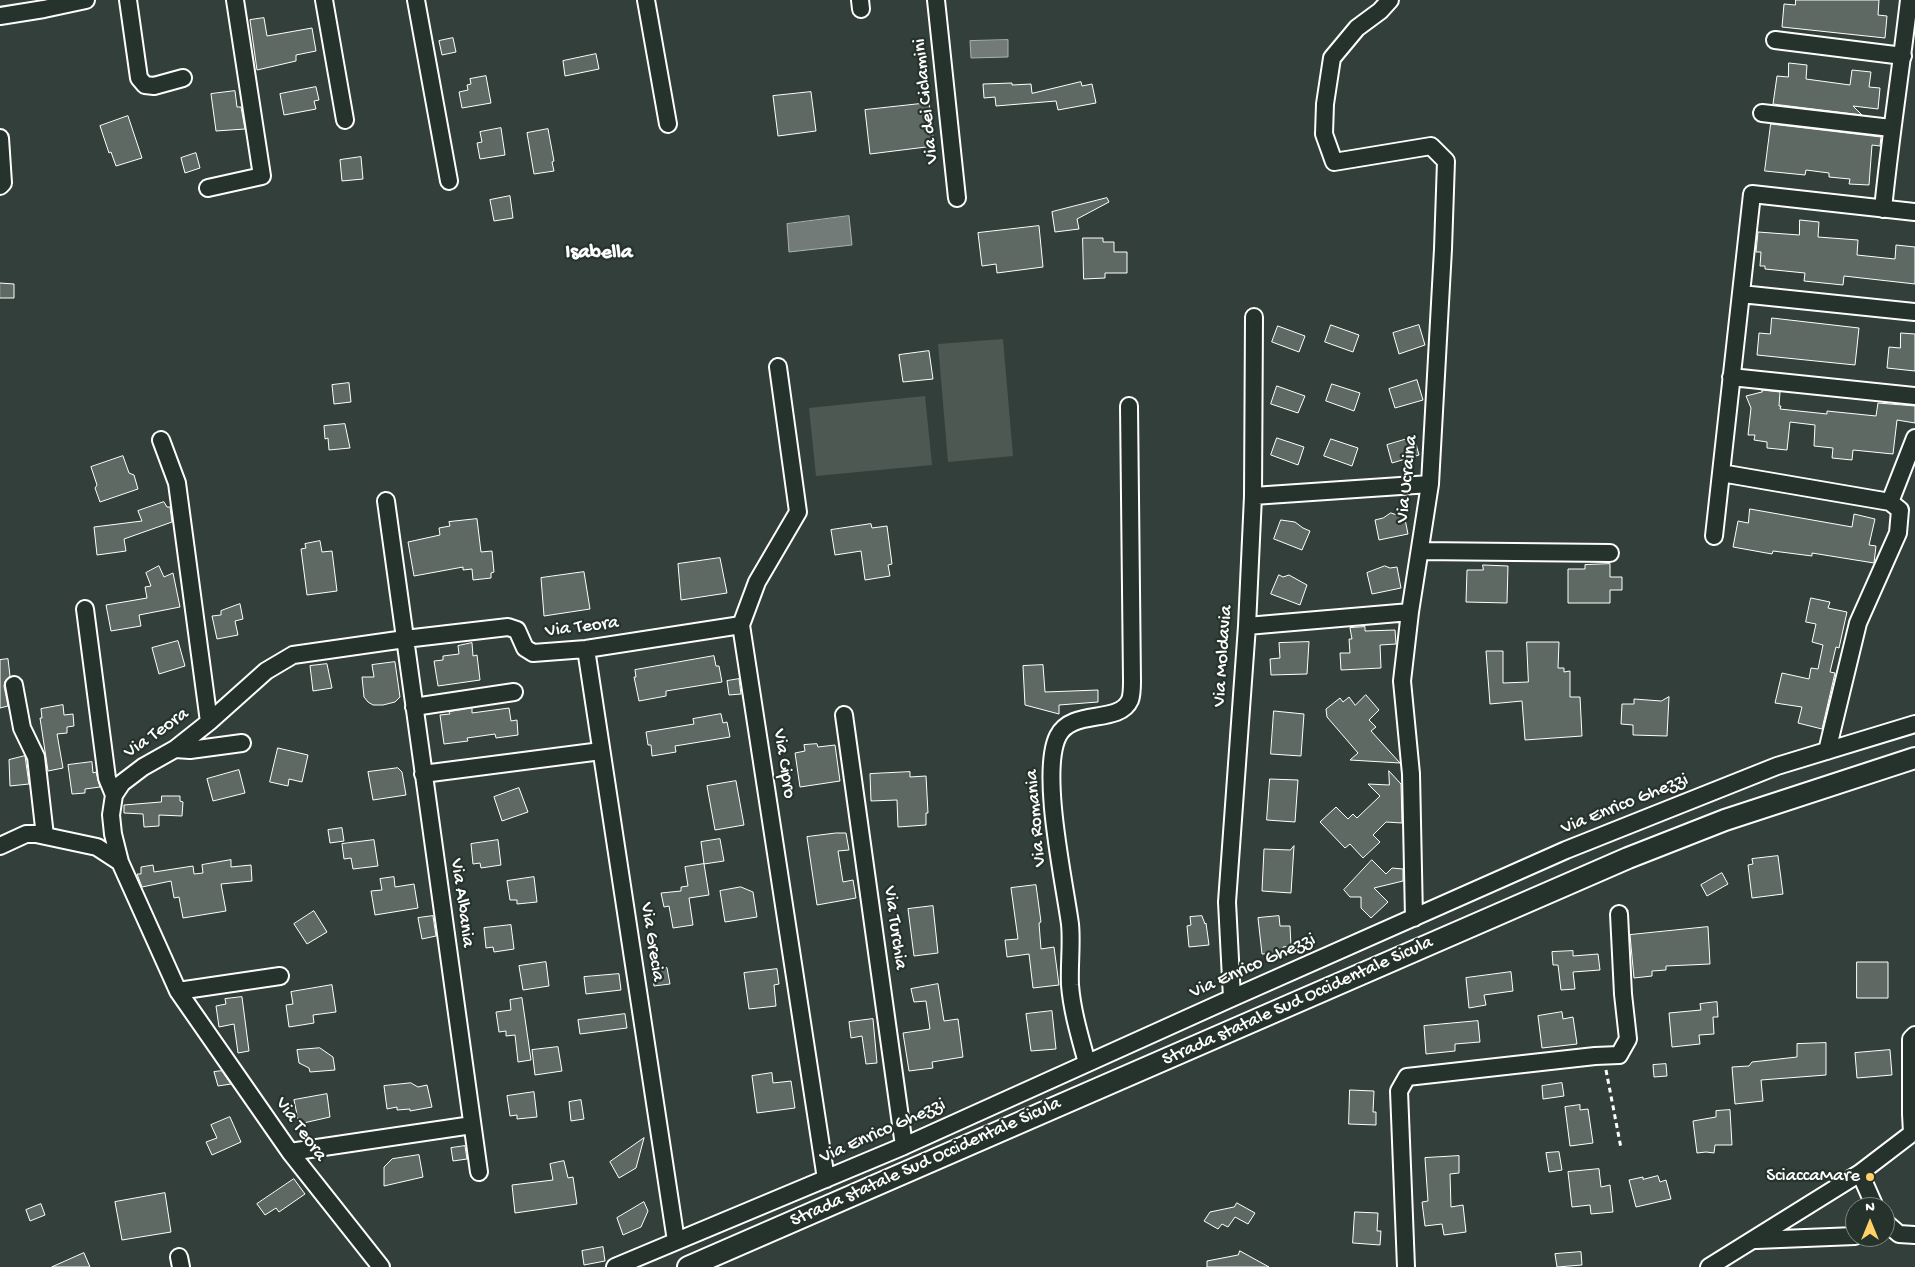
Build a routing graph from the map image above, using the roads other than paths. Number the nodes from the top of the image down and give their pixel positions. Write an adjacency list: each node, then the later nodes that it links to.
1 (86, 0): 10 (street)
2 (128, 0): 14 (street)
3 (235, 0): 22 (street)
4 (324, 0): 16 (street)
5 (416, 0): 20 (street)
6 (646, 0): 17 (street)
7 (936, 0): 23 (street, Via dei Ciclamini)
8 (1390, 0): 36 (street, Via Ucraina)
9 (1909, 0): 13 (street)
10 (43, 5): 11 (street)
11 (0, 16)
12 (1775, 40): 13 (street)
13 (1903, 56): 18 (street)
14 (183, 78)
15 (1762, 112): 18 (street)
16 (346, 120)
17 (668, 124)
18 (1891, 128): 24 (street)
19 (0, 138): 21 (street)
20 (449, 180)
21 (0, 186)
22 (208, 188)
23 (957, 198)
24 (1883, 209): 25 (street); 26 (street)
25 (1915, 212)
26 (1740, 294): 27 (street); 30 (street)
27 (1915, 312)
28 (1254, 317): 37 (street, Via Moldavia)
29 (778, 367): 45 (street, Via Cipro)
30 (1731, 376): 31 (street); 35 (street)
31 (1915, 396)
32 (1129, 406): 71 (street, Via Romania)
33 (1915, 438): 39 (street)
34 (161, 440): 53 (street)
35 (1721, 473): 39 (street); 40 (street)
36 (1430, 484): 37 (street); 41 (street, Via Ucraina)
37 (1253, 496): 46 (street, Via Moldavia)
38 (386, 501): 47 (street, Via Albania)
39 (1890, 502): 57 (street)
40 (1714, 536)
41 (1420, 551): 42 (street); 44 (street, Via Ucraina)
42 (1610, 553)
43 (86, 609): 61 (street)
44 (1410, 612): 46 (street); 66 (street, Via Ucraina)
45 (741, 625): 48 (street, Via Teora); 78 (street, Via Cipro)
46 (1247, 626): 69 (street, Via Moldavia)
47 (405, 639): 48 (street, Via Teora); 51 (street, Via Albania); 53 (street, Via Teora)
48 (586, 649): 58 (street, Via Grecia)
49 (14, 685): 62 (street)
50 (514, 692): 51 (street)
51 (414, 707): 60 (street, Via Albania)
52 (844, 715): 74 (street, Via Turchia)
53 (209, 722): 56 (street, Via Teora)
54 (1915, 724): 57 (street, Via Enrico Ghezzi)
55 (242, 743): 56 (street)
56 (175, 749): 61 (street, Via Teora)
57 (1827, 750): 66 (street, Via Enrico Ghezzi)
58 (601, 751): 60 (street); 82 (street, Via Grecia)
59 (1915, 758): 85 (main road, Strada statale Sud Occidentale Sicula)
60 (423, 774): 72 (street, Via Albania)
61 (114, 795): 64 (street, Via Teora)
62 (45, 836): 63 (street); 64 (street)
63 (0, 846)
64 (120, 862): 68 (street, Via Teora)
65 (1618, 914): 86 (street)
66 (1414, 918): 69 (street, Via Enrico Ghezzi)
67 (280, 976): 68 (street)
68 (178, 991): 75 (street, Via Teora)
69 (1232, 998): 71 (street, Via Enrico Ghezzi)
70 (1915, 1035): 73 (street)
71 (1087, 1063): 74 (street, Via Enrico Ghezzi)
72 (472, 1125): 75 (street); 76 (street, Via Albania)
73 (1914, 1132): 77 (street)
74 (904, 1146): 78 (street, Via Enrico Ghezzi)
75 (290, 1152): 83 (street, Via Teora)
76 (479, 1172)
77 (1860, 1172): 79 (street); 81 (street)
78 (826, 1179): 82 (street, Via Enrico Ghezzi)
79 (1871, 1197)
80 (1845, 1236): 81 (street)
81 (1754, 1240): 87 (street)
82 (676, 1241): 84 (street, Via Enrico Ghezzi)
83 (381, 1267)
84 (615, 1267)
85 (688, 1267)
86 (1406, 1267)
87 (1709, 1267)

